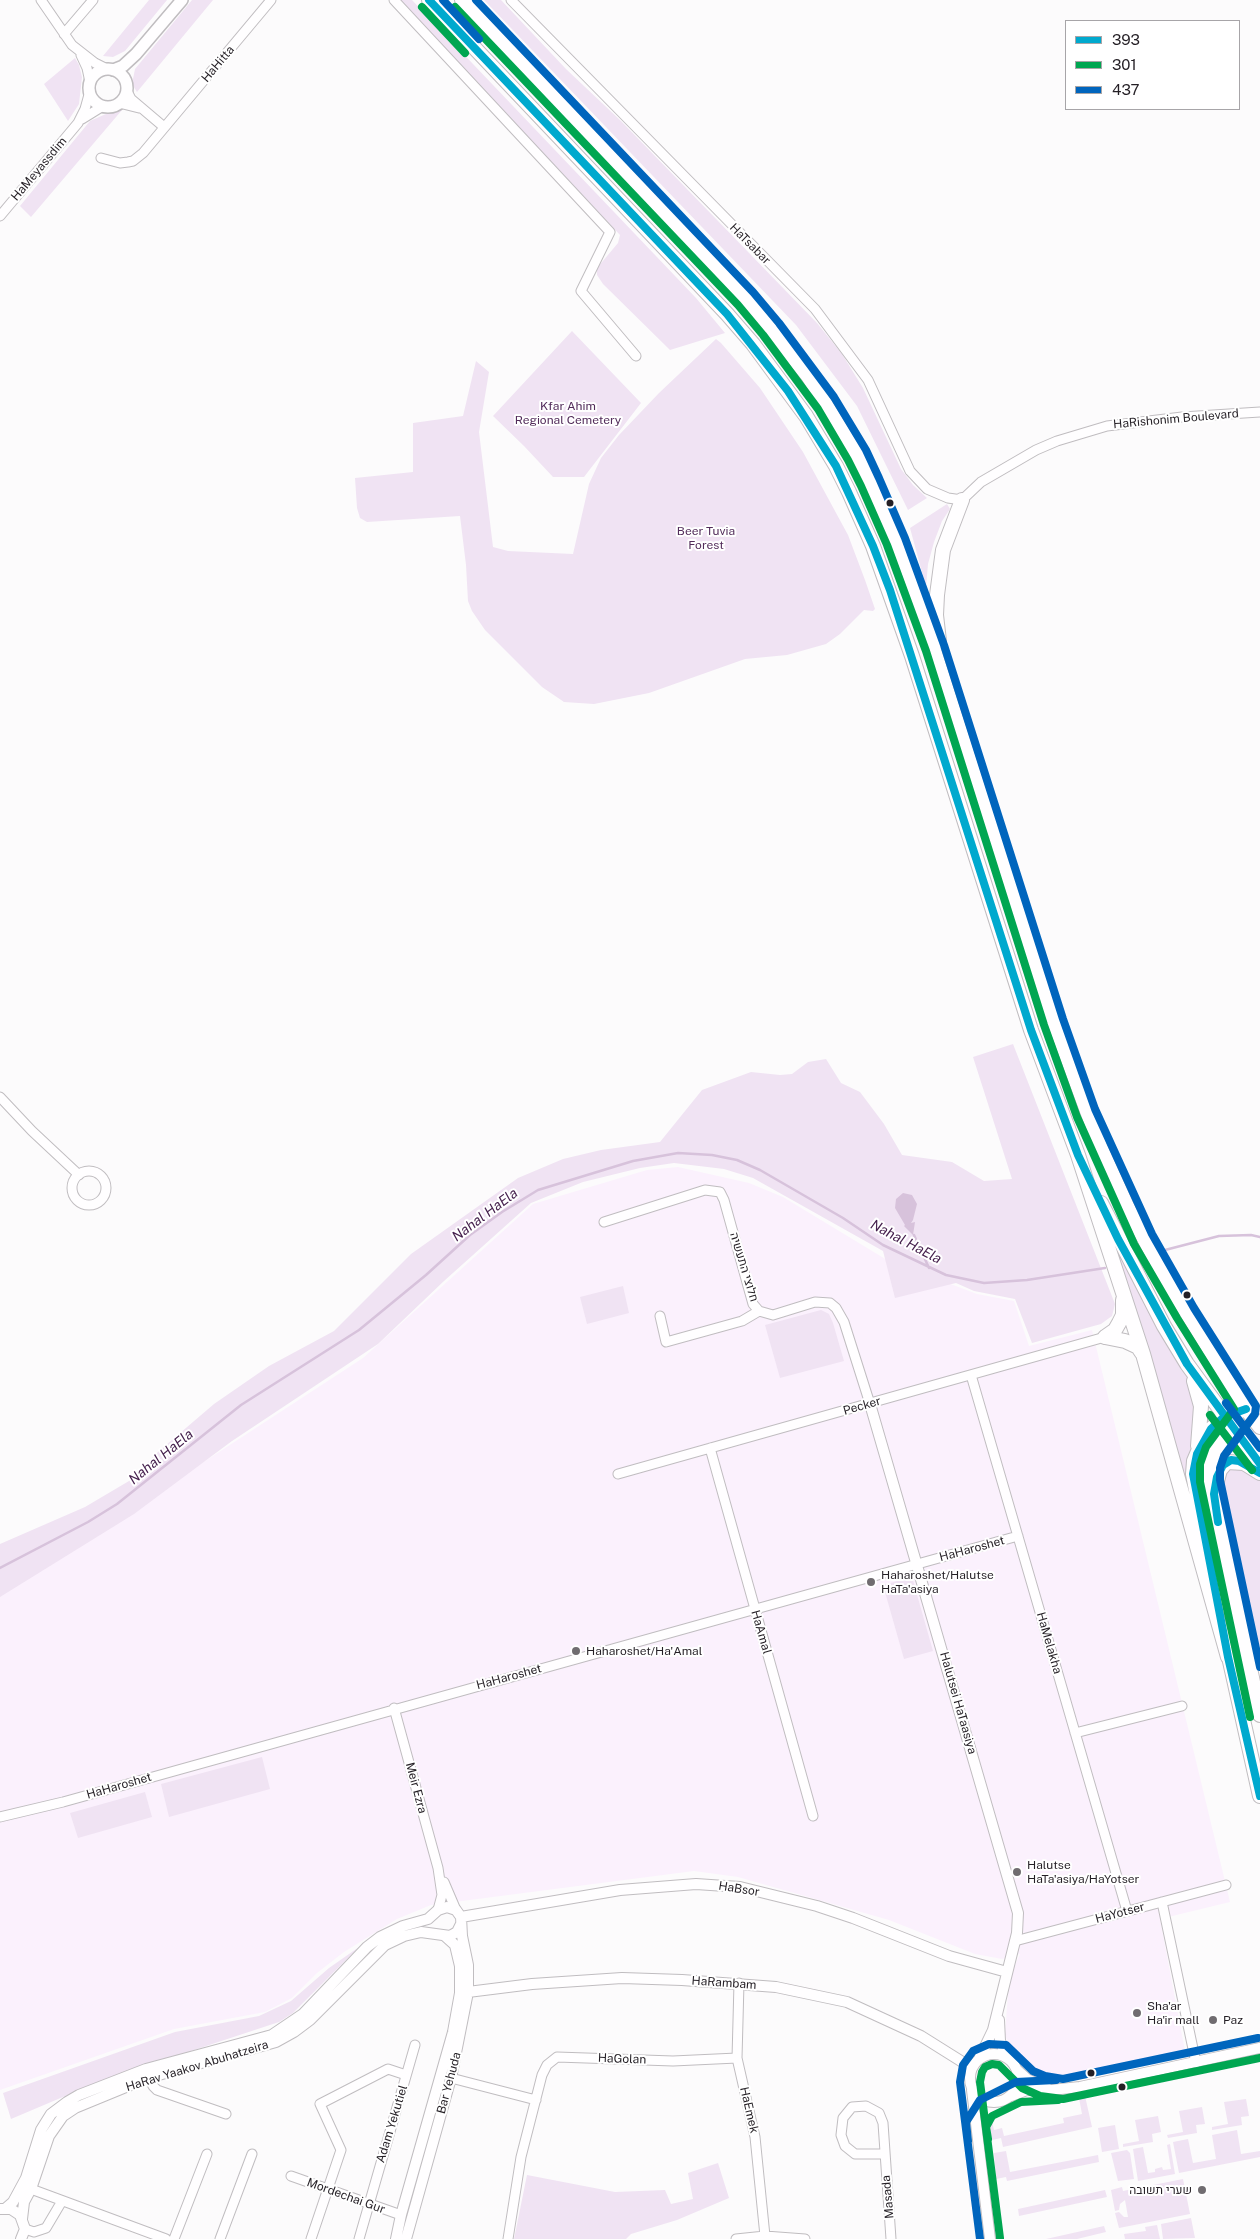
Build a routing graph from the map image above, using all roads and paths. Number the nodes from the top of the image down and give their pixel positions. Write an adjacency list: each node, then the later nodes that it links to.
1 (41, 0): 9 (street)
2 (93, 0): 9 (street)
3 (182, 0): 11 (main road)
4 (271, 0): 19 (street, HaHitta)
5 (394, 0): 22 (street)
6 (429, 0): 27 (highway)
7 (462, 0): 25 (highway)
8 (511, 0): 24 (street, HaTsabar)
9 (64, 34): 10 (street)
10 (80, 53): 12 (street); 14 (street)
11 (136, 54): 12 (main road); 13 (main road)
12 (110, 69): 13 (main road); 14 (main road)
13 (126, 86): 15 (main road); 17 (street)
14 (90, 87): 16 (main road); 18 (street, HaMeyassdim)
15 (119, 103): 16 (main road); 17 (street)
16 (103, 106): 18 (street, HaMeyassdim)
17 (143, 110): 19 (street)
18 (78, 122): 21 (street, HaMeyassdim)
19 (164, 128): 20 (street, HaHitta)
20 (101, 158)
21 (0, 216)
22 (636, 356)
23 (1260, 412): 24 (street, HaRishonim Boulevard)
24 (962, 500): 25 (highway)
25 (947, 686): 38 (highway)
26 (0, 1097): 28 (street)
27 (1078, 1155): 30 (highway); 35 (highway)
28 (79, 1174)
29 (604, 1222): 31 (street, חלוצי התעשיה)
30 (1122, 1290): 33 (highway); 34 (highway)
31 (759, 1311): 32 (street); 37 (street, חלוצי התעשיה)
32 (660, 1316)
33 (1105, 1337): 34 (highway); 36 (street, Pecker)
34 (1143, 1354): 51 (highway)
35 (1187, 1364): 39 (highway); 43 (highway)
36 (971, 1375): 37 (street, Pecker); 48 (street, HaMelakha)
37 (870, 1404): 42 (street, Pecker); 49 (street, Halutsei HaTaasiya)
38 (1246, 1409): 39 (highway); 40 (highway); 41 (highway)
39 (1224, 1416): 41 (highway); 43 (highway)
40 (1260, 1427)
41 (1233, 1429): 44 (highway); 47 (highway)
42 (710, 1448): 46 (street, Pecker); 50 (street, HaAmal)
43 (1197, 1454): 51 (highway)
44 (1260, 1464)
45 (1260, 1473): 47 (highway)
46 (618, 1474)
47 (1214, 1504): 54 (highway)
48 (1018, 1536): 49 (street, HaHaroshet); 55 (street, HaMelakha)
49 (917, 1564): 50 (street, HaHaroshet); 66 (street, Halutsei HaTaasiya)
50 (755, 1610): 53 (street, HaHaroshet); 57 (street, HaAmal)
51 (1228, 1657): 56 (highway)
52 (1182, 1706): 55 (street)
53 (394, 1708): 58 (street, HaHaroshet); 59 (street, Meir Ezra)
54 (1260, 1715)
55 (1075, 1733): 62 (street, HaMelakha)
56 (1260, 1796)
57 (813, 1816)
58 (0, 1817)
59 (438, 1868): 63 (street, Meir Ezra); 64 (street, Meir Ezra)
60 (1226, 1885): 61 (street, HaYotser)
61 (1162, 1902): 62 (street, HaYotser); 76 (street)
62 (1127, 1911): 66 (street, HaYotser)
63 (436, 1912): 64 (street); 65 (street); 79 (street, HaRav Yaakov Abuhatzeira)
64 (460, 1917): 65 (street); 67 (street, HaBsor); 69 (street, Bar Yehuda)
65 (443, 1935): 69 (street, Bar Yehuda); 79 (street, HaRav Yaakov Abuhatzeira)
66 (1015, 1941): 67 (street, Halutsei HaTaasiya)
67 (1007, 1972): 70 (street, Halutsei HaTaasiya)
68 (739, 1983): 69 (street, HaRambam); 73 (street, HaEmek); 77 (street, HaRambam)
69 (464, 1990): 81 (street, Bar Yehuda); 98 (street, Bar Yehuda)
70 (998, 2004): 74 (street, Halutsei HaTaasiya); 75 (street, Halutsei HaTaasiya)
71 (415, 2045): 80 (street, Adam Yekutiel)
72 (1257, 2050): 76 (street)
73 (737, 2058): 85 (street, HaGolan); 100 (street, HaEmek)
74 (1008, 2058): 75 (street); 78 (street)
75 (979, 2059): 77 (street)
76 (1196, 2063): 83 (street)
77 (972, 2068): 82 (street)
78 (1017, 2070): 83 (street); 84 (street)
79 (147, 2073): 87 (street); 93 (street, HaRav Yaakov Abuhatzeira); 97 (street, HaRav Yaakov Abuhatzeira)
80 (406, 2075): 94 (street); 96 (street, Adam Yekutiel)
81 (451, 2078): 85 (street); 107 (street, Bar Yehuda)
82 (972, 2089): 86 (street); 88 (street)
83 (1063, 2089): 84 (street)
84 (1011, 2096): 86 (street)
85 (536, 2100): 108 (street, HaGolan)
86 (998, 2102): 88 (street)
87 (226, 2114)
88 (976, 2125): 112 (street)
89 (207, 2154): 102 (street)
90 (252, 2154): 103 (street)
91 (885, 2154): 91 (street); 111 (street, Masada)
92 (291, 2176): 94 (street, Mordechai Gur)
93 (31, 2189): 95 (street); 99 (street, HaRav Yaakov Abuhatzeira)
94 (329, 2190): 96 (street, Mordechai Gur); 104 (street)
95 (62, 2201): 99 (street); 101 (street)
96 (368, 2203): 98 (street, Mordechai Gur); 105 (street, Adam Yekutiel)
97 (3, 2208): 99 (street)
98 (401, 2215): 106 (street, Bar Yehuda)
99 (23, 2232)
100 (766, 2236): 109 (street); 110 (street)
101 (166, 2239)
102 (174, 2239)
103 (220, 2239)
104 (311, 2239)
105 (359, 2239)
106 (396, 2239)
107 (406, 2239)
108 (508, 2239)
109 (736, 2239)
110 (805, 2239)
111 (891, 2239)
112 (990, 2239)

